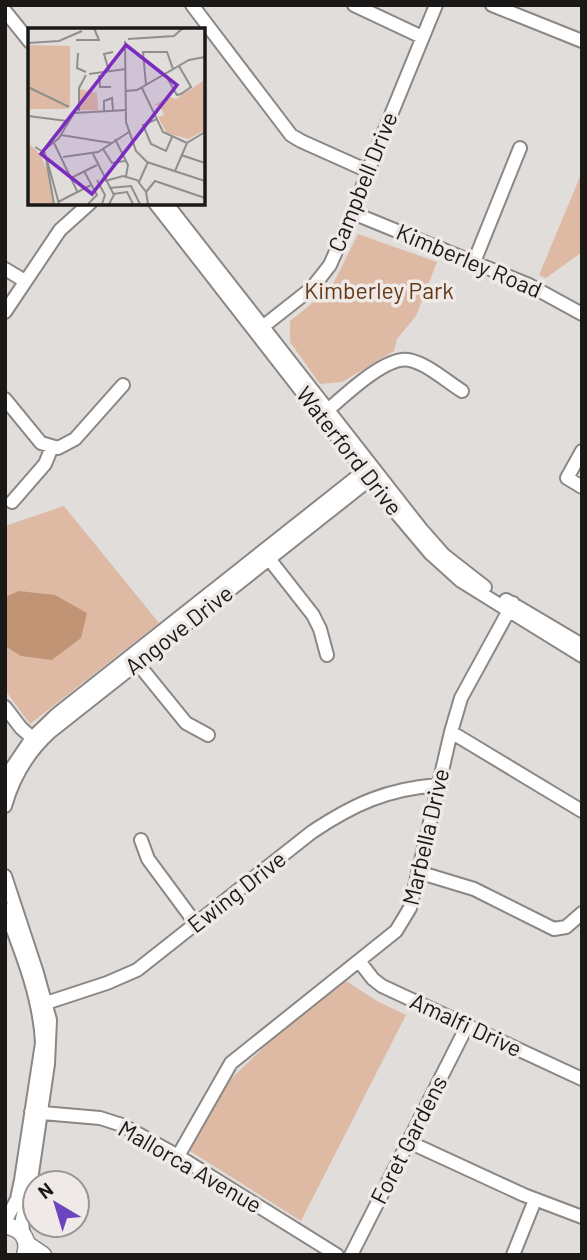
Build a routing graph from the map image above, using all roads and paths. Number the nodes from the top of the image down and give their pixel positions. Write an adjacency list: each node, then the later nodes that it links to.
1 (11, 5): 7 (street)
2 (192, 5): 12 (street)
3 (354, 5): 8 (street)
4 (436, 5): 8 (street, Campbell Drive)
5 (492, 5): 10 (street)
6 (5, 11): 9 (street)
7 (29, 28)
8 (422, 37): 12 (street, Campbell Drive)
9 (28, 40)
10 (582, 41)
11 (520, 148): 17 (street)
12 (368, 171): 16 (street, Campbell Drive)
13 (88, 205): 19 (street)
14 (157, 205): 22 (street, Waterford Drive)
15 (167, 205): 22 (street, Waterford Drive)
16 (353, 213): 17 (street, Kimberley Road); 22 (street, Campbell Drive)
17 (474, 262): 21 (street, Kimberley Road)
18 (5, 269): 19 (street)
19 (25, 281): 20 (street)
20 (5, 312)
21 (582, 314)
22 (259, 329): 26 (street, Waterford Drive)
23 (123, 385): 27 (street)
24 (462, 391): 26 (street)
25 (5, 399): 27 (street)
26 (324, 413): 29 (street, Waterford Drive)
27 (52, 447): 31 (street)
28 (582, 451): 30 (street)
29 (370, 472): 32 (street, Angove Drive); 33 (street, Waterford Drive)
30 (582, 486)
31 (12, 502)
32 (266, 556): 35 (street); 37 (street, Angove Drive)
33 (511, 607): 34 (street, Waterford Drive); 36 (street, Waterford Drive); 39 (street, Marbella Drive)
34 (582, 645)
35 (327, 655)
36 (582, 656)
37 (134, 659): 40 (street); 41 (street, Angove Drive)
38 (5, 707): 41 (street)
39 (451, 732): 43 (street, Marbella Drive); 45 (street)
40 (208, 735)
41 (35, 740): 42 (street, Angove Drive); 44 (street, Angove Drive)
42 (5, 778)
43 (438, 785): 47 (street, Marbella Drive); 51 (street, Ewing Drive)
44 (5, 806)
45 (582, 811)
46 (141, 840): 51 (street)
47 (418, 872): 50 (street); 52 (street, Marbella Drive)
48 (5, 876): 53 (street)
49 (5, 909): 53 (street)
50 (582, 913)
51 (196, 924): 53 (street, Ewing Drive)
52 (359, 961): 54 (street, Amalfi Drive); 58 (street, Marbella Drive)
53 (41, 1005): 56 (street)
54 (467, 1026): 55 (street, Amalfi Drive); 57 (street, Foret Gardens)
55 (582, 1079)
56 (36, 1112): 58 (street, Mallorca Avenue); 61 (street); 62 (street)
57 (410, 1142): 59 (street); 65 (street, Foret Gardens)
58 (178, 1156): 64 (street, Mallorca Avenue)
59 (535, 1200): 60 (street); 66 (street)
60 (582, 1217)
61 (5, 1224): 62 (main road)
62 (25, 1244): 63 (main road)
63 (43, 1255)
64 (338, 1255)
65 (351, 1255)
66 (513, 1255)

